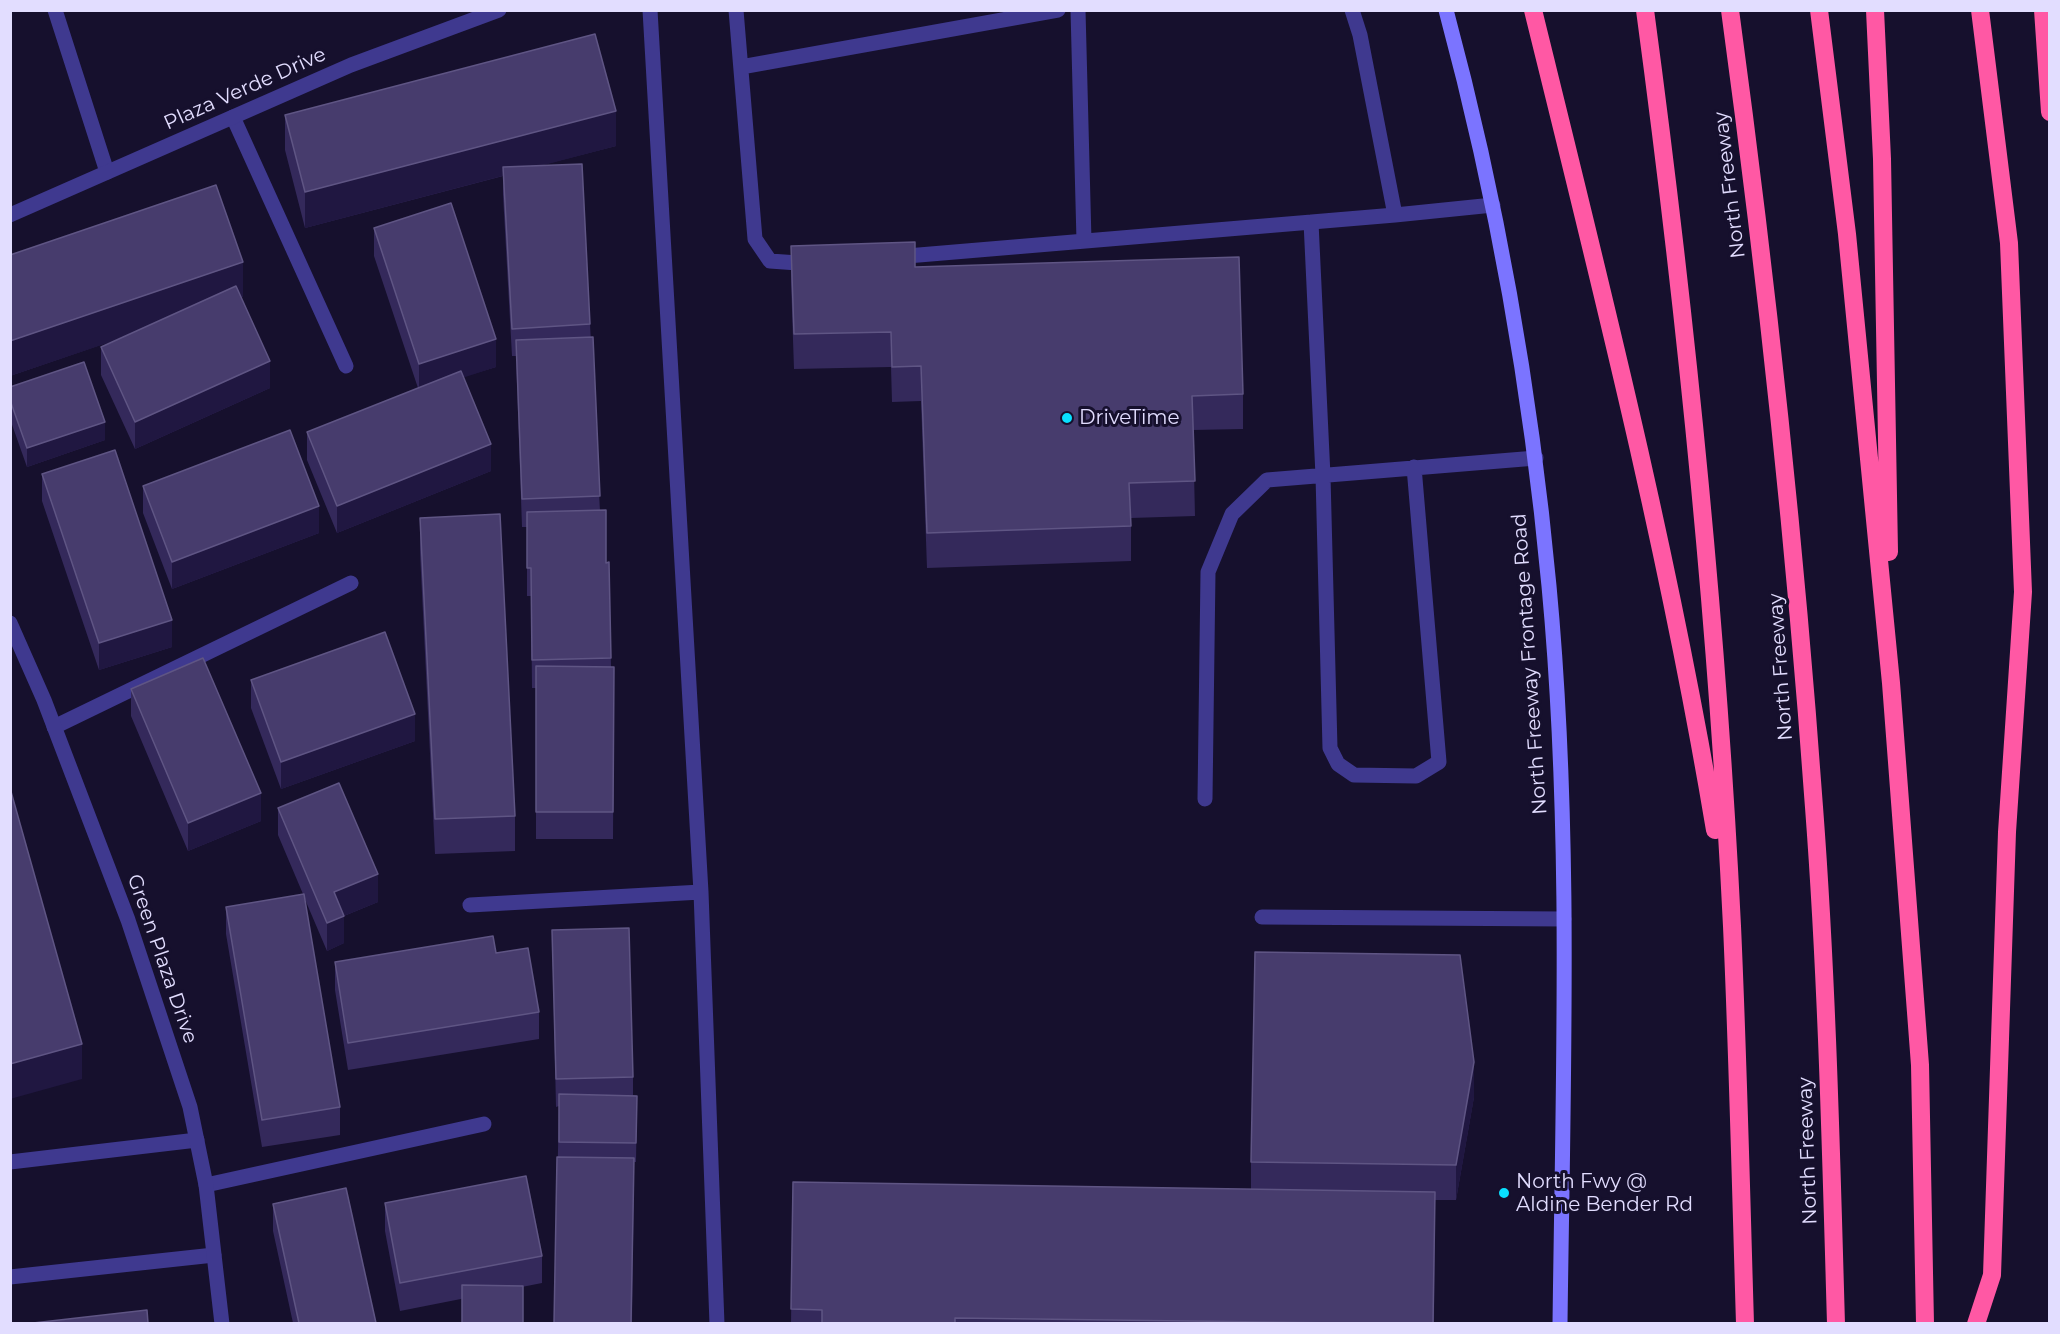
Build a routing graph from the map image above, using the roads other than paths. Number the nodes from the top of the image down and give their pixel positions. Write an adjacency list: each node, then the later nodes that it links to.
1 (55, 10): 20 (street)
2 (500, 10): 19 (street, Plaza Verde Drive)
3 (650, 10): 37 (street)
4 (736, 10): 17 (street)
5 (1058, 10): 17 (street)
6 (1078, 10): 25 (street)
7 (1352, 10): 23 (street)
8 (1446, 10): 21 (main road, North Freeway Frontage Road)
9 (1533, 10): 41 (highway)
10 (1644, 10): 41 (highway)
11 (1730, 10): 52 (highway, North Freeway)
12 (1819, 10): 34 (highway)
13 (1875, 10): 34 (highway)
14 (1980, 10): 54 (highway)
15 (2045, 10): 16 (main road); 18 (highway)
16 (2049, 23)
17 (741, 67): 27 (street)
18 (2049, 112)
19 (233, 117): 20 (street, Plaza Verde Drive); 28 (street)
20 (107, 172): 22 (street, Plaza Verde Drive)
21 (1493, 205): 23 (street); 29 (main road, North Freeway Frontage Road)
22 (10, 215)
23 (1395, 215): 24 (street)
24 (1311, 222): 25 (street); 31 (street)
25 (1084, 241): 26 (street)
26 (877, 259)
27 (831, 262)
28 (346, 366)
29 (1536, 458): 30 (street); 40 (main road, North Freeway Frontage Road)
30 (1414, 467): 31 (street); 31 (street)
31 (1323, 476): 36 (street)
32 (351, 583): 35 (street)
33 (10, 623): 35 (street, Green Plaza Drive)
34 (1891, 683): 53 (highway)
35 (54, 727): 43 (street, Green Plaza Drive)
36 (1204, 799)
37 (701, 892): 38 (street); 49 (street)
38 (470, 905)
39 (1262, 917): 40 (street)
40 (1564, 919): 50 (main road, North Freeway Frontage Road)
41 (1732, 927): 51 (highway)
42 (484, 1124): 45 (street)
43 (197, 1140): 44 (street); 45 (street, Green Plaza Drive)
44 (10, 1162)
45 (206, 1185): 46 (street, Green Plaza Drive)
46 (214, 1255): 47 (street); 48 (street, Green Plaza Drive)
47 (10, 1277)
48 (222, 1323)
49 (717, 1323)
50 (1560, 1323)
51 (1745, 1323)
52 (1836, 1323)
53 (1925, 1323)
54 (1976, 1323)

